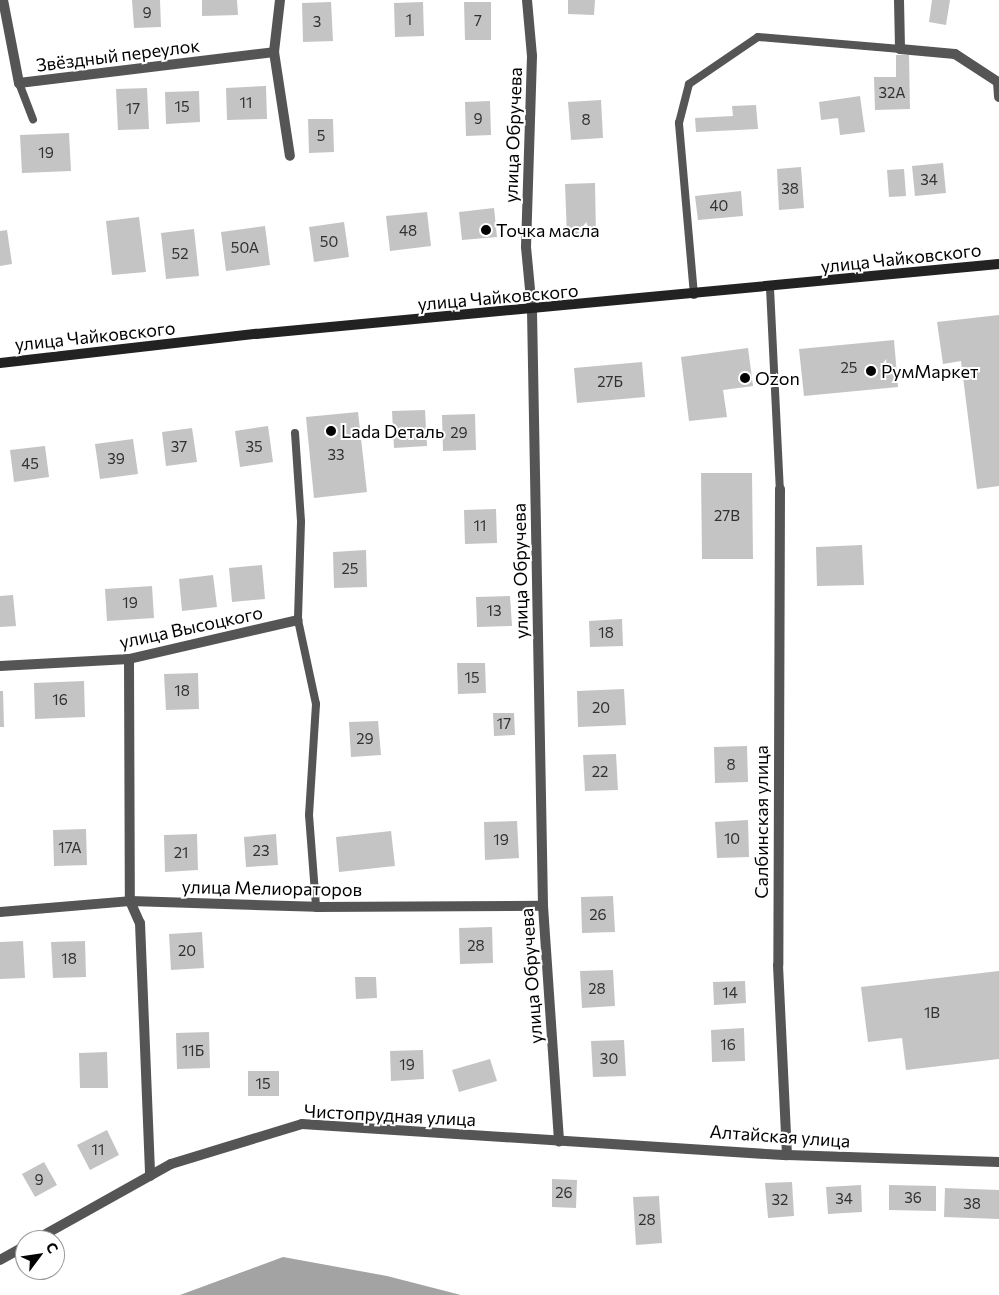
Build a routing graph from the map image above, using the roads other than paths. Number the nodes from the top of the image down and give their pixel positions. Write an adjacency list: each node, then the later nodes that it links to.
1 (3, 0): 7 (street, Звёздный переулок)
2 (280, 0): 6 (street)
3 (527, 0): 14 (street, улица Обручева)
4 (900, 0): 5 (street)
5 (900, 49): 8 (street); 13 (lane)
6 (274, 52): 7 (street, Звёздный переулок); 10 (street)
7 (19, 83): 9 (lane)
8 (999, 97)
9 (33, 119)
10 (290, 156)
11 (999, 264): 12 (main road, улица Чайковского)
12 (770, 288): 13 (main road, улица Чайковского); 17 (lane)
13 (694, 295): 14 (main road, улица Чайковского)
14 (532, 310): 15 (main road, улица Чайковского); 22 (street, улица Обручева)
15 (0, 363)
16 (295, 433): 18 (lane)
17 (780, 489): 26 (street, Салбинская улица)
18 (298, 620): 19 (street, улица Высоцкого); 23 (lane)
19 (129, 659): 20 (street, улица Высоцкого); 21 (street)
20 (0, 666)
21 (130, 901): 23 (street, улица Мелиораторов); 24 (street, улица Мелиораторов); 28 (street)
22 (543, 906): 23 (street, улица Мелиораторов); 25 (street, улица Обручева)
23 (316, 907)
24 (0, 912)
25 (558, 1141): 26 (street, Алтайская улица); 28 (street, Чистопрудная улица)
26 (786, 1155): 27 (street, Алтайская улица)
27 (999, 1162)
28 (150, 1176): 29 (street, Чистопрудная улица)
29 (53, 1230)
30 (15, 1252): 31 (street)
31 (0, 1260)

